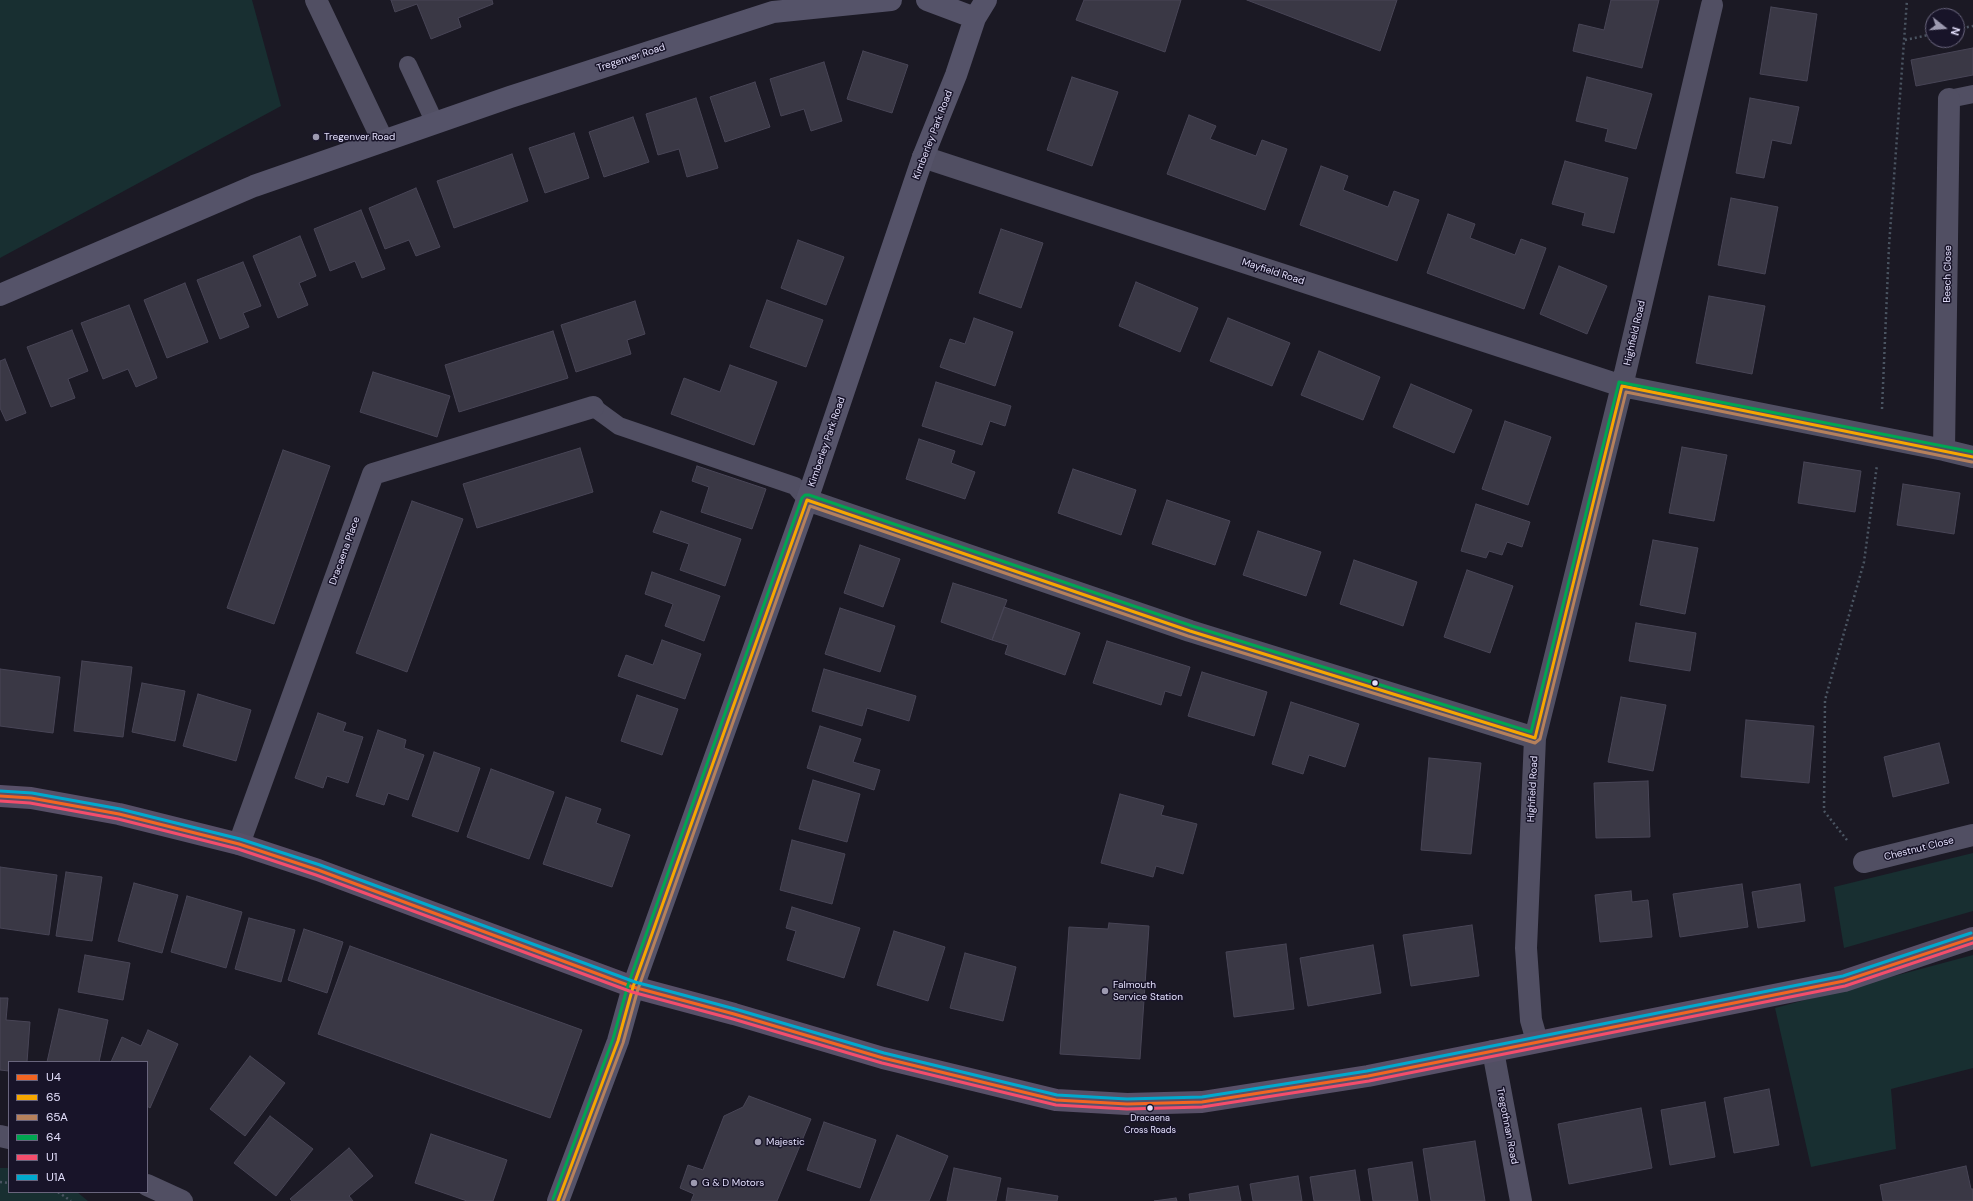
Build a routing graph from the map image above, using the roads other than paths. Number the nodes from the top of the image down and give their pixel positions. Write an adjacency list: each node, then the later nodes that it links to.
1 (316, 0): 10 (street)
2 (891, 0): 9 (street, Tregenver Road)
3 (927, 0): 5 (street)
4 (1712, 5): 13 (street, Highfield Road)
5 (980, 9): 11 (street, Kimberley Park Road)
6 (408, 65): 9 (lane)
7 (1973, 94): 8 (lane)
8 (1949, 99): 15 (street, Beech Close)
9 (435, 123): 10 (street, Tregenver Road)
10 (383, 141): 12 (street, Tregenver Road)
11 (923, 157): 13 (street, Mayfield Road); 17 (street, Kimberley Park Road)
12 (0, 295)
13 (1622, 386): 15 (street, Mayfield Road); 18 (street, Highfield Road)
14 (593, 407): 17 (lane); 21 (street, Dracaena Place)
15 (1944, 450): 16 (street, Mayfield Road)
16 (1973, 457)
17 (807, 500): 18 (street); 24 (street, Kimberley Park Road)
18 (1535, 738): 25 (street, Highfield Road)
19 (0, 796): 21 (main road)
20 (1973, 835): 22 (street, Chestnut Close)
21 (239, 844): 24 (main road)
22 (1864, 862)
23 (1973, 938): 25 (main road)
24 (633, 987): 26 (main road); 29 (street, Kimberley Park Road)
25 (1537, 1041): 26 (main road)
26 (1493, 1051): 30 (street, Tregothnan Road)
27 (148, 1185): 28 (street)
28 (182, 1201)
29 (558, 1201)
30 (1521, 1201)

